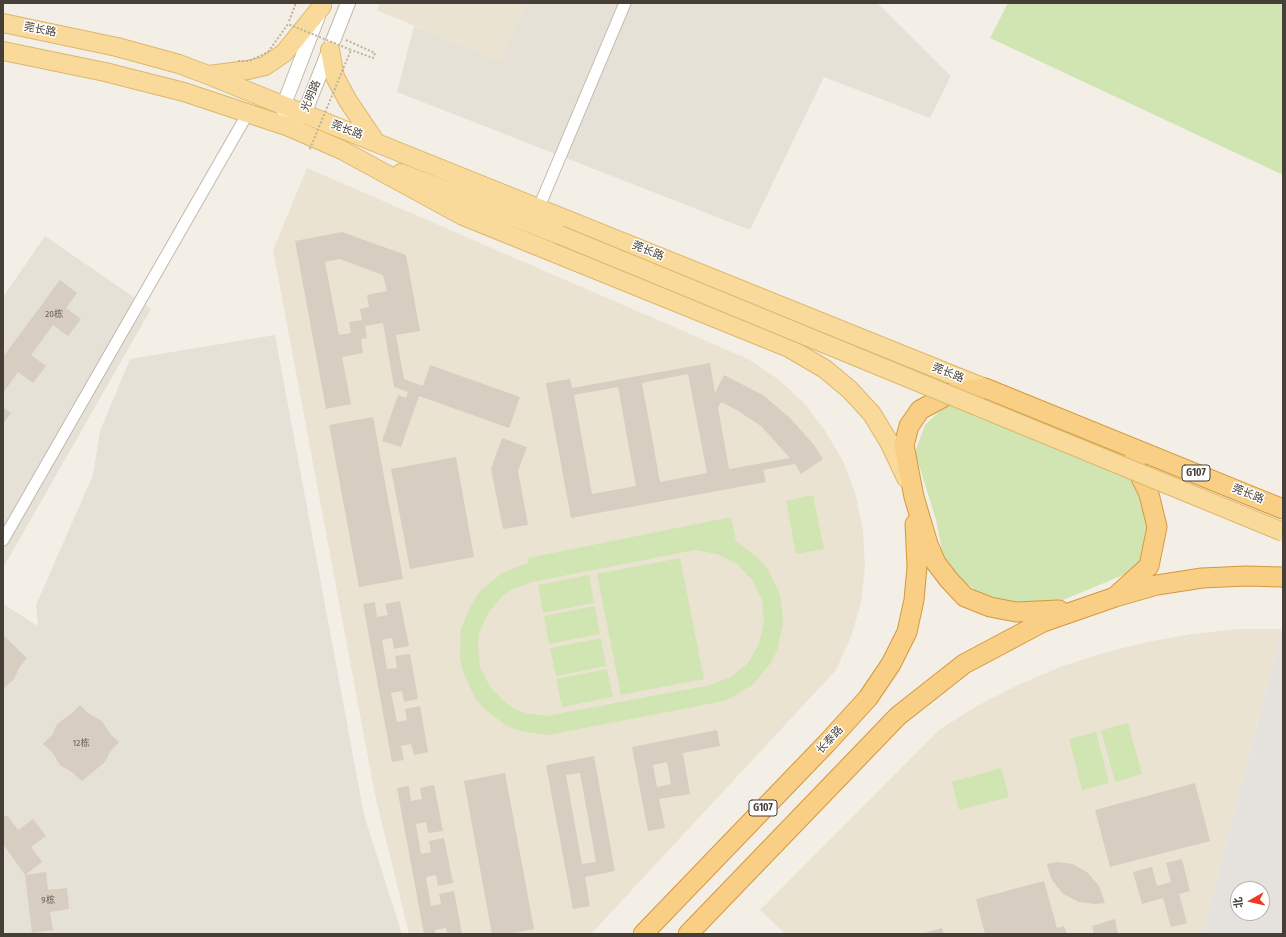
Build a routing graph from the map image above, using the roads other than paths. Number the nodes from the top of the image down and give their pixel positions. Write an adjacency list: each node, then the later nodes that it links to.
1 (348, 3): 5 (street, 光明路)
2 (625, 3): 14 (street)
3 (322, 4): 7 (main road); 8 (street, 光明路)
4 (3, 23): 7 (main road, 莞长路)
5 (330, 50): 10 (street, 光明路); 12 (main road)
6 (3, 51): 9 (main road, 莞长路)
7 (208, 75): 8 (main road, 莞长路)
8 (283, 106): 10 (main road, 莞长路); 11 (street, 光明路)
9 (248, 113): 11 (main road, 莞长路); 20 (street)
10 (304, 114): 11 (street, 光明路); 12 (main road, 莞长路)
11 (289, 127): 13 (main road, 莞长路)
12 (375, 141): 14 (main road, 莞长路)
13 (351, 154): 17 (main road, 莞长路); 19 (main road, 莞长路, bridge)
14 (539, 207): 15 (main road, 莞长路)
15 (986, 388): 16 (highway, 莞长路 / G107); 17 (highway, G107)
16 (1108, 437): 18 (highway, 莞长路 / G107); 22 (highway)
17 (914, 497): 23 (highway); 24 (highway, 长泰路 / G107)
18 (1283, 509)
19 (1283, 532)
20 (3, 540)
21 (1283, 577): 22 (highway)
22 (1114, 597): 23 (highway)
23 (1084, 608): 25 (highway)
24 (643, 934)
25 (688, 934)

